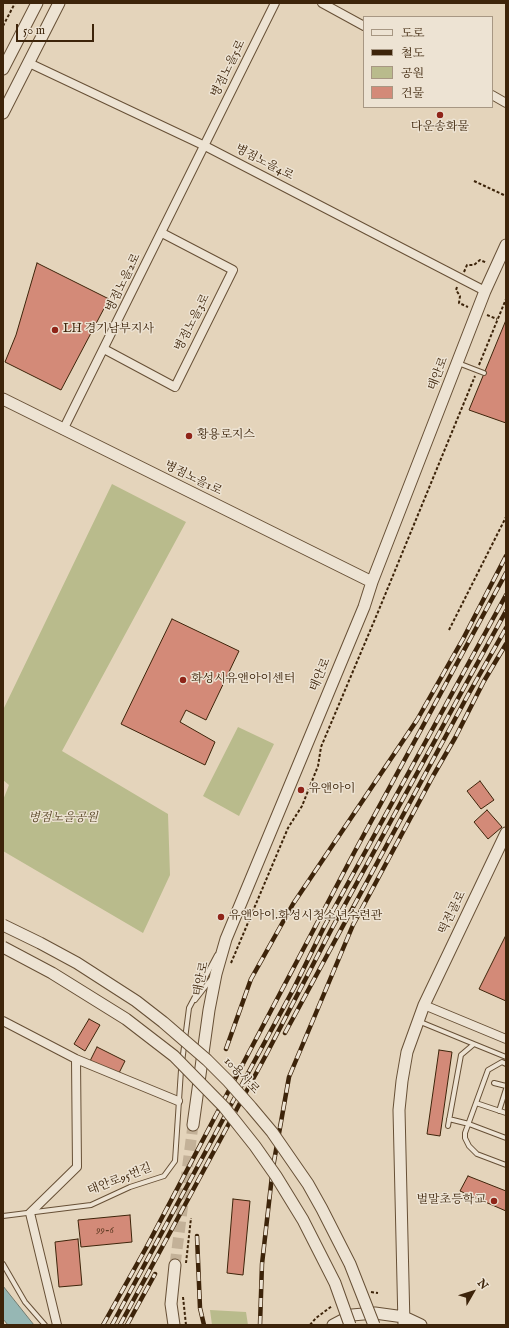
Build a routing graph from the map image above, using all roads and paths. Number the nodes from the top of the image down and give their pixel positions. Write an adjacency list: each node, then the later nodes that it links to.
1 (15, 3): 8 (path)
2 (37, 3): 10 (street)
3 (44, 3): 6 (street)
4 (275, 3): 14 (street, 병점노을5로)
5 (322, 3): 7 (street)
6 (58, 4): 9 (street)
7 (363, 25)
8 (3, 26)
9 (29, 63): 13 (street); 14 (street, 병점노을4로)
10 (3, 69)
11 (493, 96): 12 (street)
12 (506, 103)
13 (3, 113)
14 (205, 146): 17 (street, 병점노을2로); 22 (street, 병점노을4로)
15 (474, 181): 16 (path)
16 (506, 196)
17 (162, 233): 25 (street, 병점노을2로); 25 (street, 병점노을3로)
18 (506, 245): 22 (street, 태안로)
19 (480, 260): 20 (path)
20 (467, 265)
21 (456, 290): 24 (path)
22 (485, 291): 26 (street, 태안로)
23 (506, 299): 27 (path)
24 (459, 303)
25 (104, 349): 30 (street, 병점노을2로)
26 (457, 363): 27 (lane); 32 (street, 태안로)
27 (477, 370): 28 (lane); 38 (path)
28 (484, 373)
29 (3, 399): 30 (street, 병점노을1로)
30 (63, 430): 32 (street, 병점노을1로)
31 (506, 517): 33 (path)
32 (372, 582): 36 (street, 태안로)
33 (449, 630)
34 (506, 833): 40 (street, 떡전골로)
35 (3, 925): 71 (street, 10용사로, bridge)
36 (226, 939): 39 (street, 태안로); 41 (lane)
37 (3, 947): 70 (street, bridge)
38 (229, 967)
39 (216, 974): 41 (lane); 56 (street, 태안로)
40 (424, 1005): 42 (street, 떡전골로); 44 (street)
41 (189, 1008): 51 (lane, 태안로95번길)
42 (418, 1020): 45 (lane); 65 (street, 떡전골로)
43 (3, 1021): 47 (street)
44 (506, 1039)
45 (474, 1044): 46 (lane); 55 (lane)
46 (506, 1057)
47 (76, 1059): 51 (street); 61 (street)
48 (506, 1064): 52 (lane)
49 (494, 1082): 50 (lane)
50 (506, 1087): 53 (lane)
51 (178, 1101): 61 (lane, 태안로95번길)
52 (476, 1102): 53 (lane); 57 (lane)
53 (499, 1111): 54 (lane)
54 (506, 1113)
55 (449, 1119): 57 (lane); 58 (lane)
56 (193, 1124)
57 (469, 1124): 59 (lane); 60 (lane)
58 (448, 1126)
59 (506, 1138)
60 (506, 1165)
61 (30, 1213): 62 (lane, 태안로95번길); 67 (street)
62 (3, 1216)
63 (3, 1264): 66 (lane)
64 (175, 1265): 68 (street)
65 (405, 1322): 69 (street); 72 (street)
66 (45, 1325)
67 (57, 1325)
68 (174, 1325)
69 (333, 1325)
70 (350, 1325)
71 (374, 1325)
72 (421, 1325)

